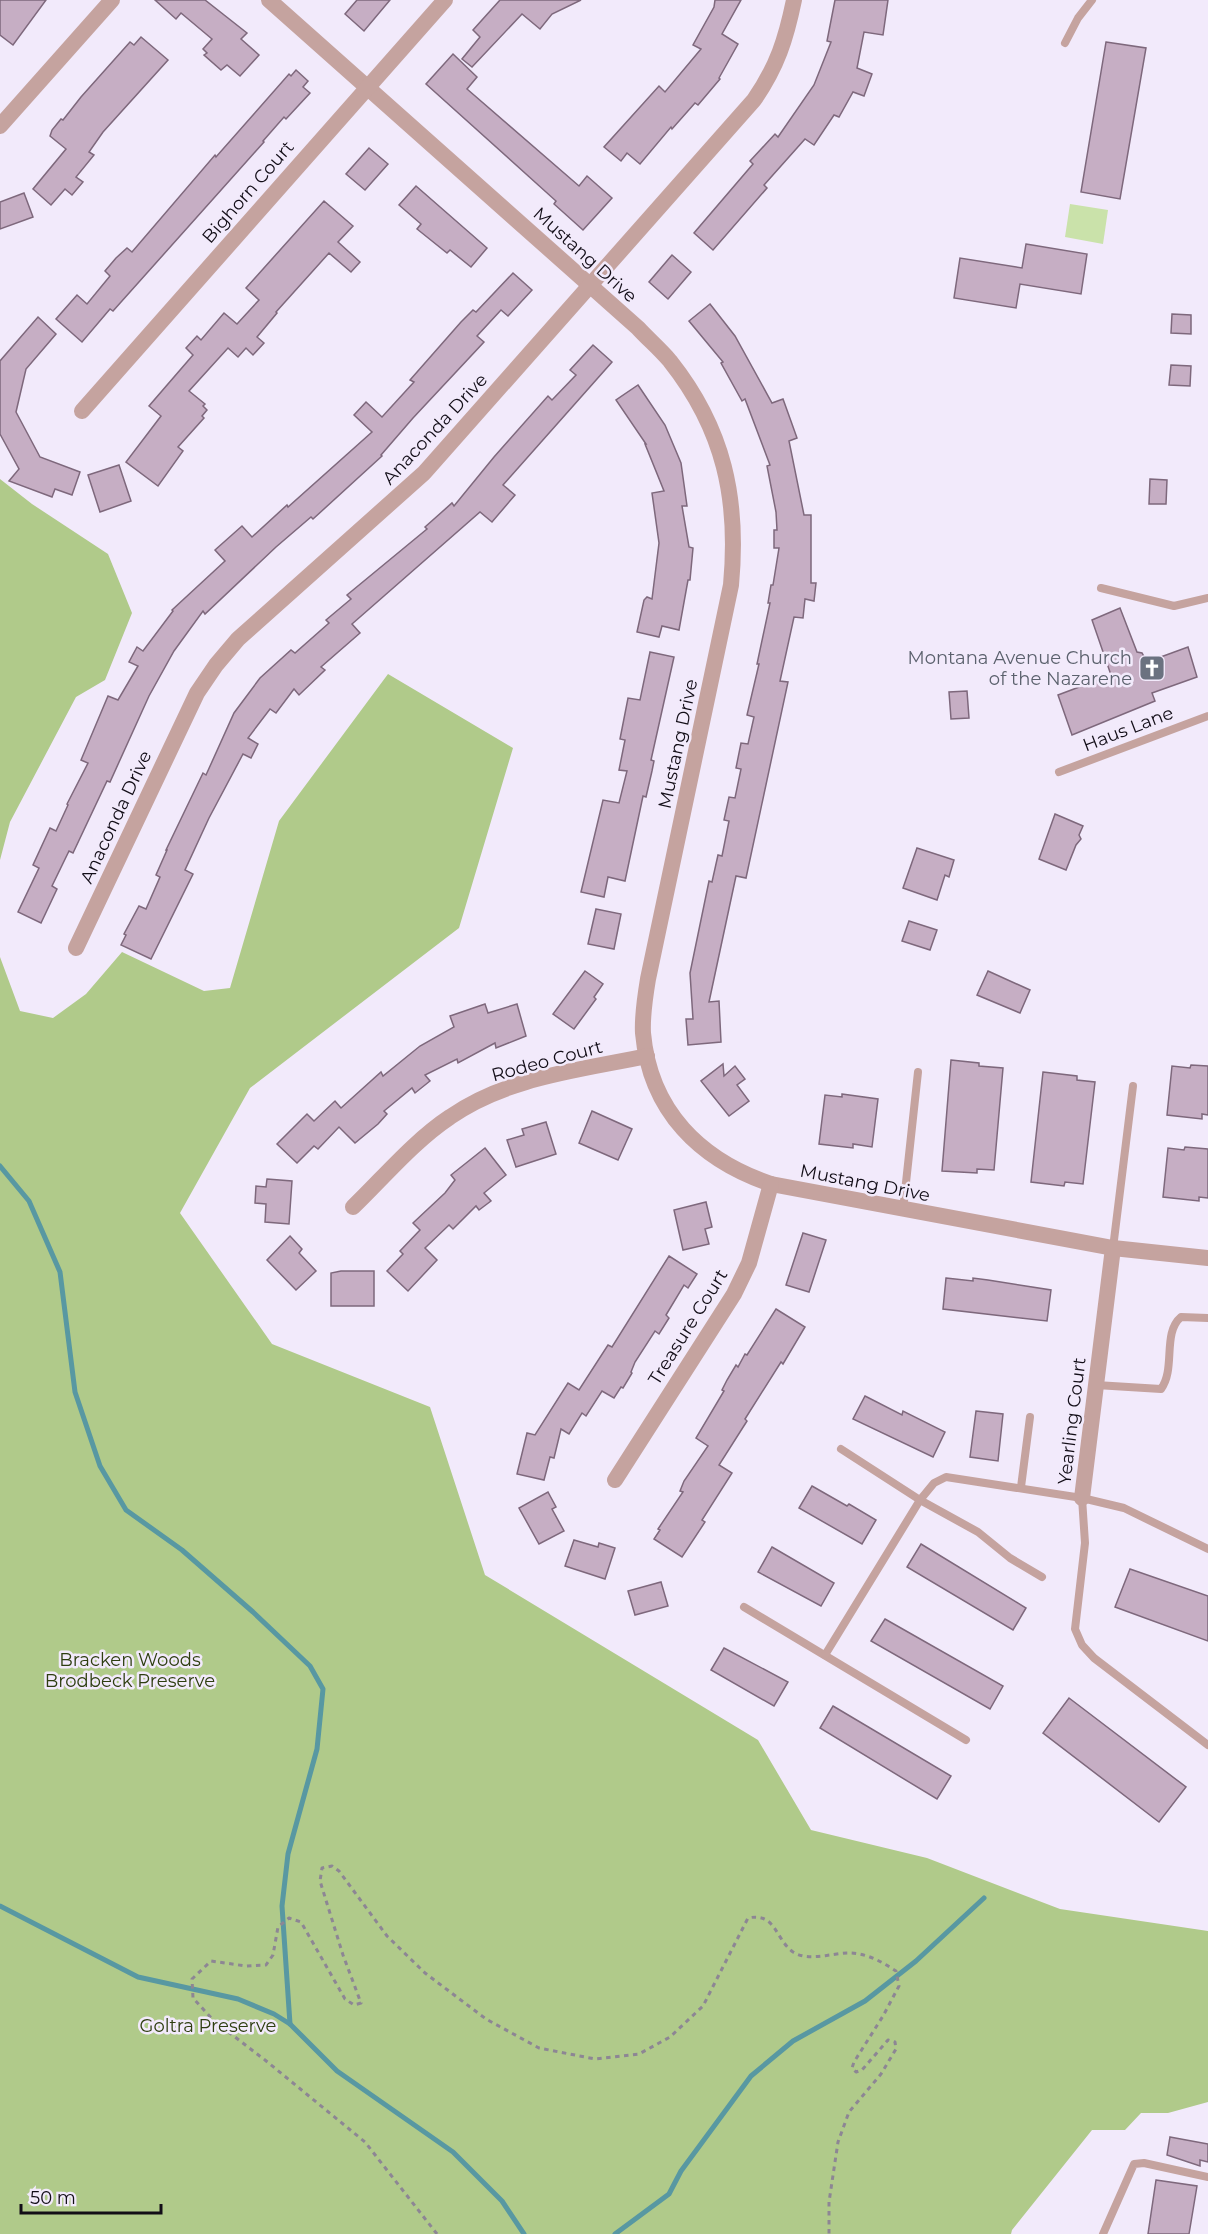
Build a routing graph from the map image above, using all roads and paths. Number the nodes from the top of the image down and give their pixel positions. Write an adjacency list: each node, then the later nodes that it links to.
1 (112, 0): 8 (street)
2 (270, 0): 7 (street, Mustang Drive)
3 (445, 0): 7 (street, Bighorn Court)
4 (794, 0): 9 (street, Anaconda Drive)
5 (1092, 0): 6 (lane)
6 (1065, 43)
7 (367, 87): 9 (street, Mustang Drive); 10 (street, Bighorn Court)
8 (0, 126)
9 (590, 285): 15 (street, Anaconda Drive); 16 (street, Mustang Drive)
10 (82, 411)
11 (1101, 588): 12 (lane)
12 (1208, 598)
13 (1208, 716): 14 (lane, Haus Lane)
14 (1059, 772)
15 (76, 948)
16 (647, 1056): 19 (street, Mustang Drive); 20 (street, Rodeo Court)
17 (918, 1072): 21 (lane)
18 (1133, 1086): 22 (lane)
19 (771, 1184): 21 (street, Mustang Drive); 28 (street, Treasure Court)
20 (352, 1207)
21 (903, 1210): 22 (street, Mustang Drive)
22 (1113, 1248): 23 (street, Mustang Drive); 25 (street, Yearling Court)
23 (1208, 1258)
24 (1208, 1318): 25 (lane)
25 (1096, 1385): 30 (street, Yearling Court)
26 (1030, 1417): 29 (lane)
27 (841, 1449): 31 (lane)
28 (615, 1480)
29 (1021, 1487): 30 (lane); 31 (lane)
30 (1082, 1498): 32 (lane, Yearling Court); 37 (lane)
31 (920, 1500): 33 (lane); 35 (lane)
32 (1208, 1549)
33 (1042, 1577)
34 (744, 1606): 35 (lane)
35 (825, 1655): 36 (lane)
36 (966, 1740)
37 (1208, 1745)
38 (1208, 2177): 41 (lane)
39 (437, 2234): 40 (path)
40 (829, 2234)
41 (1102, 2234)

